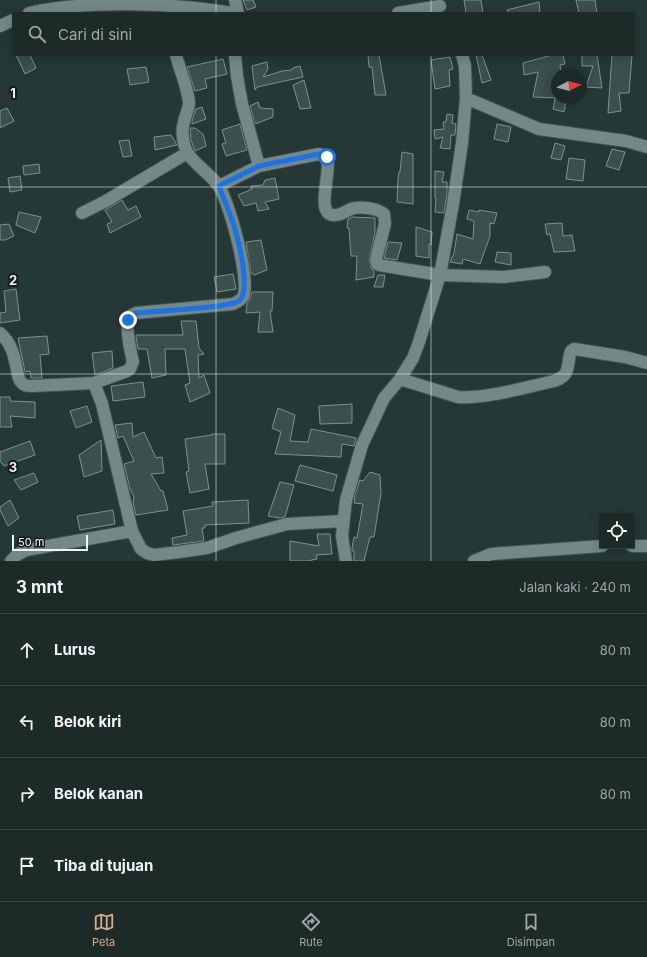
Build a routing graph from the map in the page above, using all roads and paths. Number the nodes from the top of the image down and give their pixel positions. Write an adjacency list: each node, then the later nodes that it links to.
1 (235, 0): 6 (street)
2 (441, 6): 7 (street)
3 (177, 8): 4 (street); 5 (street)
4 (32, 12)
5 (221, 12)
6 (238, 12)
7 (404, 12)
8 (12, 20): 9 (street)
9 (0, 26)
10 (176, 56): 15 (street)
11 (236, 56): 16 (street)
12 (462, 56): 13 (street)
13 (466, 98): 14 (street); 20 (street)
14 (647, 147)
15 (188, 153): 17 (street); 18 (street)
16 (259, 166): 17 (street); 20 (street)
17 (219, 186): 24 (street)
18 (82, 213)
19 (545, 272): 20 (street)
20 (440, 275): 23 (street)
21 (0, 333): 24 (street)
22 (647, 363): 23 (street)
23 (400, 379): 25 (street)
24 (94, 383): 26 (street)
25 (343, 521): 26 (street); 31 (street)
26 (132, 531): 30 (street)
27 (599, 546): 32 (street)
28 (635, 546): 29 (street)
29 (647, 546)
30 (11, 561)
31 (346, 561)
32 (474, 561)

